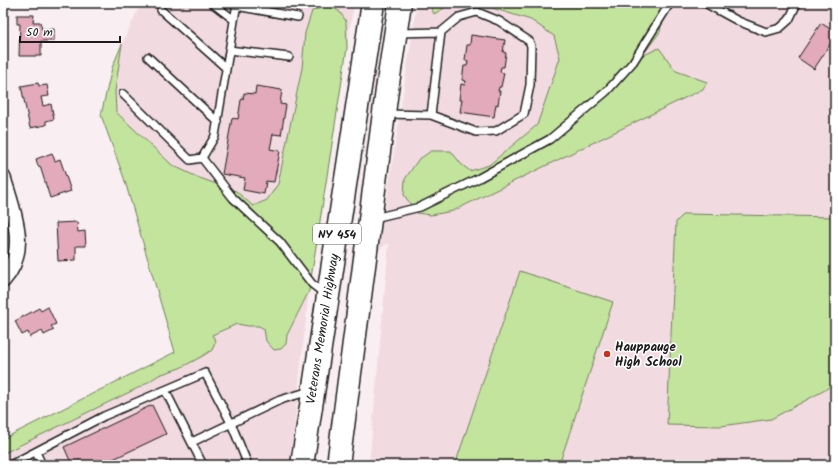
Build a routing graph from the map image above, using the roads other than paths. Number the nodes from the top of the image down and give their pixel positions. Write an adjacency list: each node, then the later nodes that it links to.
1 (212, 3): 10 (lane)
2 (373, 3): 25 (highway, Veterans Memorial Highway / NY 454)
3 (400, 3): 12 (highway, NY 454)
4 (670, 3): 23 (lane)
5 (705, 3): 6 (lane)
6 (797, 3)
7 (236, 4): 9 (lane); 10 (lane)
8 (161, 10): 16 (lane)
9 (298, 17)
10 (233, 19): 13 (lane)
11 (442, 32): 12 (lane); 19 (lane); 19 (lane)
12 (395, 33): 18 (highway, NY 454)
13 (229, 50): 15 (lane); 16 (lane)
14 (148, 57): 20 (lane)
15 (289, 57)
16 (226, 68): 20 (lane)
17 (123, 94): 21 (lane)
18 (384, 114): 19 (lane); 23 (highway, NY 454)
19 (431, 114)
20 (218, 122): 21 (lane)
21 (202, 158): 25 (lane)
22 (3, 178): 24 (street)
23 (370, 219): 36 (highway, NY 454)
24 (3, 280)
25 (328, 296): 27 (highway, Veterans Memorial Highway / NY 454)
26 (165, 390): 28 (lane); 29 (lane); 30 (lane)
27 (314, 390): 28 (lane); 35 (highway, Veterans Memorial Highway / NY 454)
28 (231, 423): 29 (lane); 34 (lane)
29 (192, 442): 33 (lane)
30 (36, 452): 31 (lane); 32 (lane)
31 (10, 465)
32 (42, 465)
33 (203, 465)
34 (248, 465)
35 (302, 465)
36 (338, 465)

